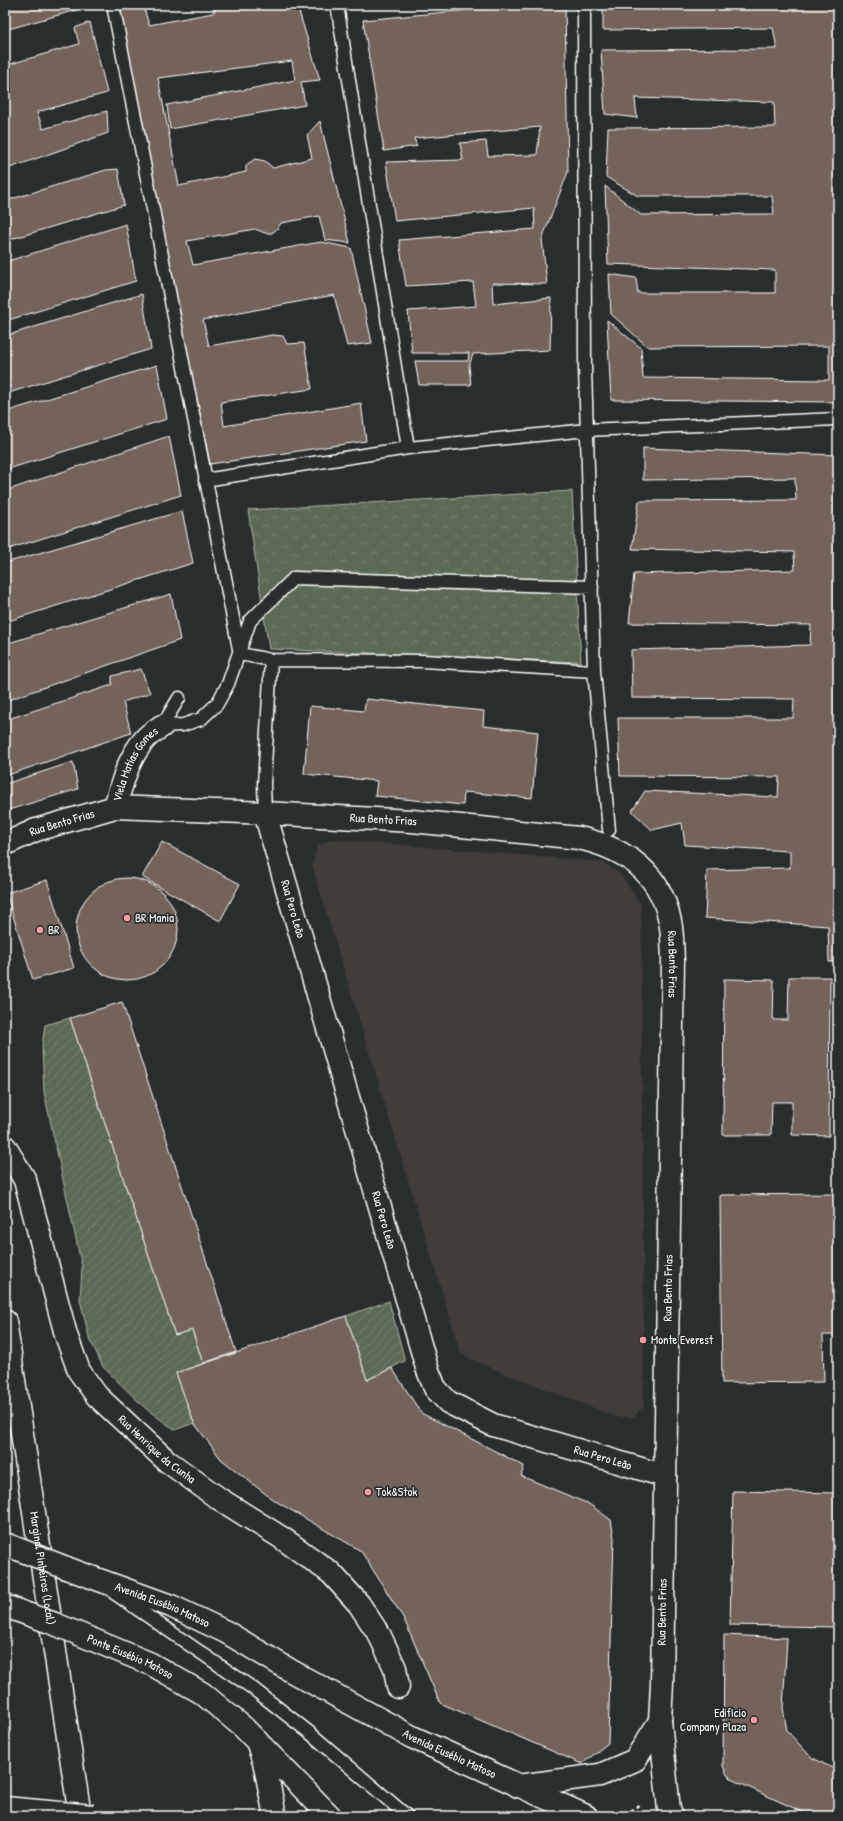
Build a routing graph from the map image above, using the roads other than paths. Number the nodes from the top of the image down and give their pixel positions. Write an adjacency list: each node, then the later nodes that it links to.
1 (114, 5): 7 (lane)
2 (337, 5): 6 (lane)
3 (584, 5): 5 (lane)
4 (838, 419): 5 (lane)
5 (587, 430): 6 (lane); 8 (lane)
6 (408, 448): 7 (lane)
7 (205, 480): 9 (lane)
8 (592, 587): 9 (lane); 11 (lane)
9 (240, 654): 10 (lane); 13 (lane)
10 (271, 660): 11 (lane); 15 (lane)
11 (594, 671): 16 (lane)
12 (179, 698): 13 (lane)
13 (162, 726): 14 (main road, Viela Matias Gomes)
14 (115, 807): 15 (main road, Rua Bento Frias); 17 (main road, Rua Bento Frias)
15 (265, 813): 20 (main road, Rua Pero Leão); 20 (main road, Rua Bento Frias)
16 (609, 830)
17 (5, 844)
18 (5, 1147): 24 (main road, Rua Henrique da Cunha)
19 (5, 1321): 29 (main road, Marginal Pinheiros (Local))
20 (665, 1476): 25 (main road, Rua Bento Frias)
21 (5, 1544): 22 (main road, bridge)
22 (91, 1576): 27 (main road, Avenida Eusébio Matoso); 33 (lane, Avenida Eusébio Matoso)
23 (5, 1606): 26 (main road, Ponte Eusébio Matoso, bridge)
24 (398, 1687)
25 (660, 1721): 27 (main road); 35 (main road, Rua Bento Frias)
26 (250, 1734): 31 (main road); 32 (main road)
27 (518, 1786): 34 (main road, Avenida Eusébio Matoso)
28 (5, 1808): 30 (main road, bridge)
29 (80, 1816)
30 (93, 1816)
31 (275, 1816)
32 (330, 1816)
33 (407, 1816)
34 (586, 1816)
35 (672, 1816)

